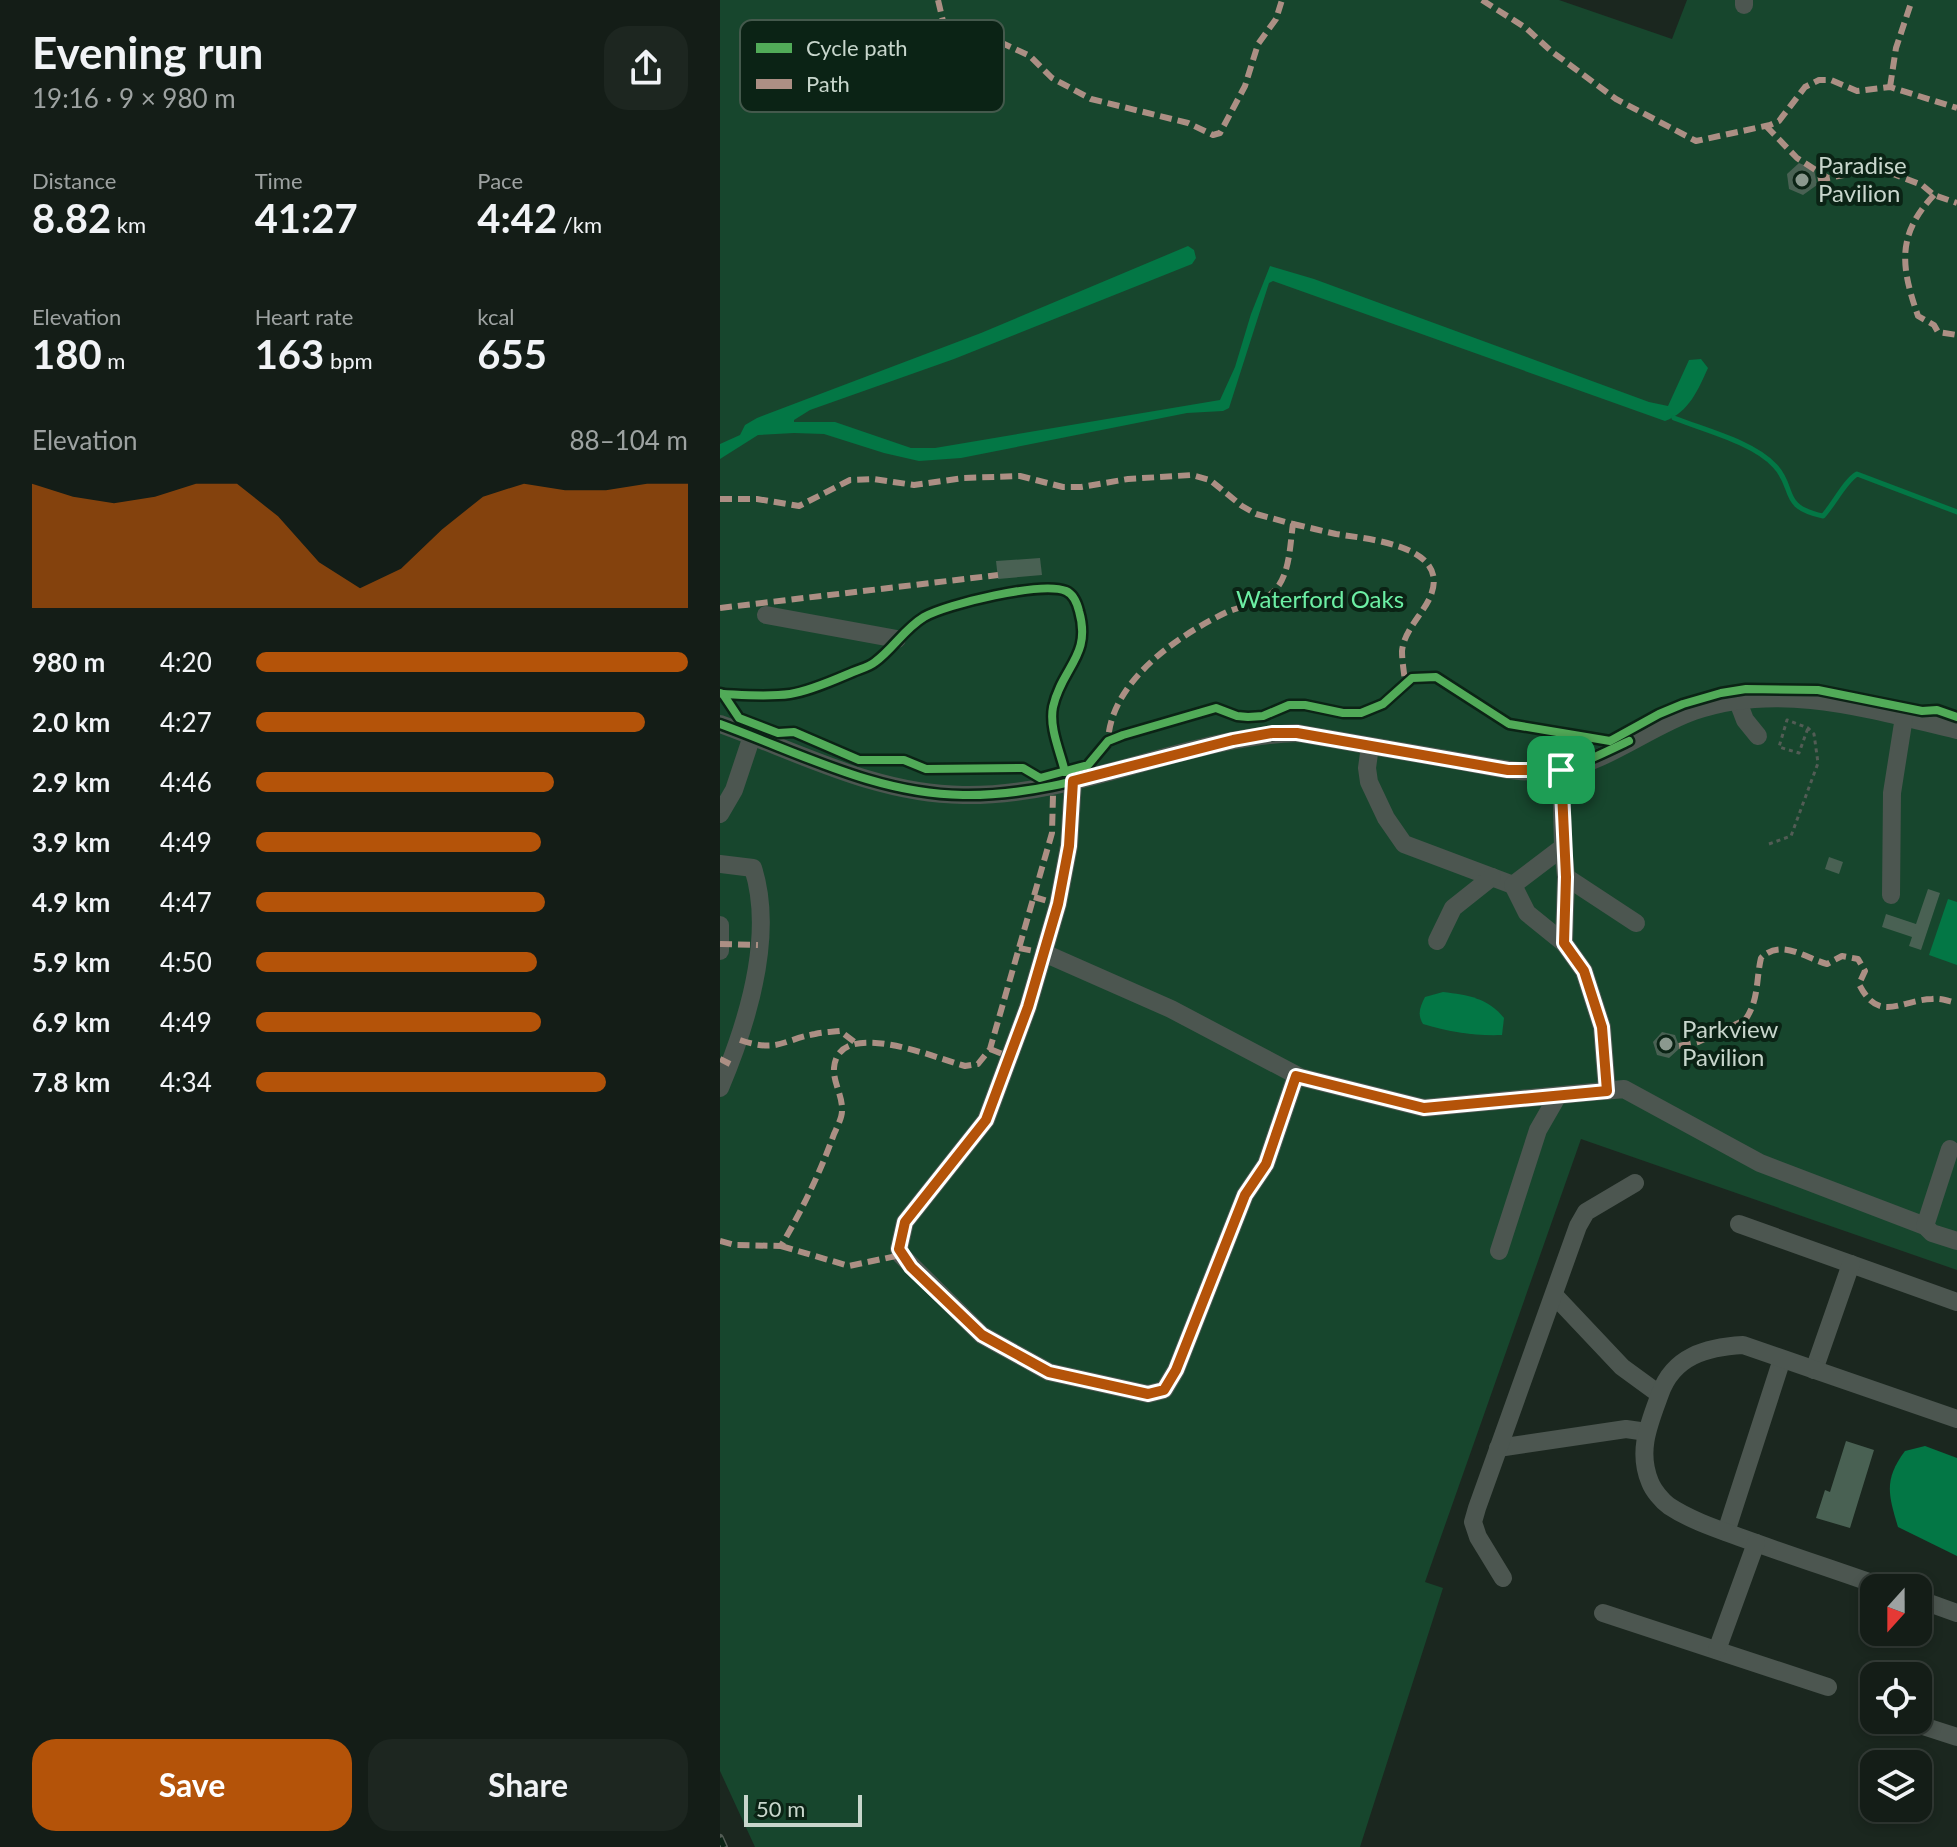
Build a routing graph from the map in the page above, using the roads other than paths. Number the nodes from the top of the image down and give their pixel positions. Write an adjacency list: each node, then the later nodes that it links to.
1 (766, 615): 2 (street)
2 (897, 639)
3 (1737, 699): 4 (street); 8 (street); 10 (street)
4 (1904, 717): 6 (street); 18 (street)
5 (720, 724): 7 (street)
6 (1957, 730)
7 (752, 736): 11 (street); 12 (street)
8 (1758, 736)
9 (1370, 746): 10 (street); 11 (street); 15 (street)
10 (1561, 770): 13 (street)
11 (1073, 781): 24 (street)
12 (720, 814)
13 (1563, 847): 16 (street); 17 (street)
14 (720, 864): 26 (street)
15 (1492, 877): 17 (street); 21 (street)
16 (1566, 877): 19 (street); 22 (street)
17 (1513, 885): 22 (street)
18 (1891, 895)
19 (1636, 923)
20 (720, 925): 23 (street)
21 (1437, 941)
22 (1564, 943): 27 (street)
23 (720, 951)
24 (1044, 953): 25 (street); 25 (street)
25 (1296, 1076): 28 (street)
26 (720, 1088)
27 (1607, 1091): 28 (street); 32 (street)
28 (1557, 1097): 34 (street)
29 (1950, 1149): 32 (street)
30 (1635, 1183): 36 (street)
31 (1739, 1224): 35 (street)
32 (1925, 1226): 33 (street)
33 (1957, 1241)
34 (1499, 1251)
35 (1851, 1264): 37 (street); 39 (street)
36 (1554, 1295): 40 (street); 43 (street)
37 (1957, 1302)
38 (1782, 1359): 39 (street); 40 (street); 44 (street)
39 (1814, 1370): 41 (street)
40 (1659, 1394): 42 (street)
41 (1957, 1419)
42 (1647, 1432): 43 (street); 44 (street)
43 (1498, 1448): 46 (street)
44 (1726, 1532): 45 (street)
45 (1756, 1543): 47 (street); 51 (street)
46 (1503, 1578)
47 (1860, 1579)
48 (1932, 1604): 50 (street)
49 (1603, 1613): 51 (street)
50 (1957, 1613)
51 (1717, 1650): 52 (street)
52 (1828, 1687)
53 (1932, 1729): 54 (street)
54 (1957, 1737)

